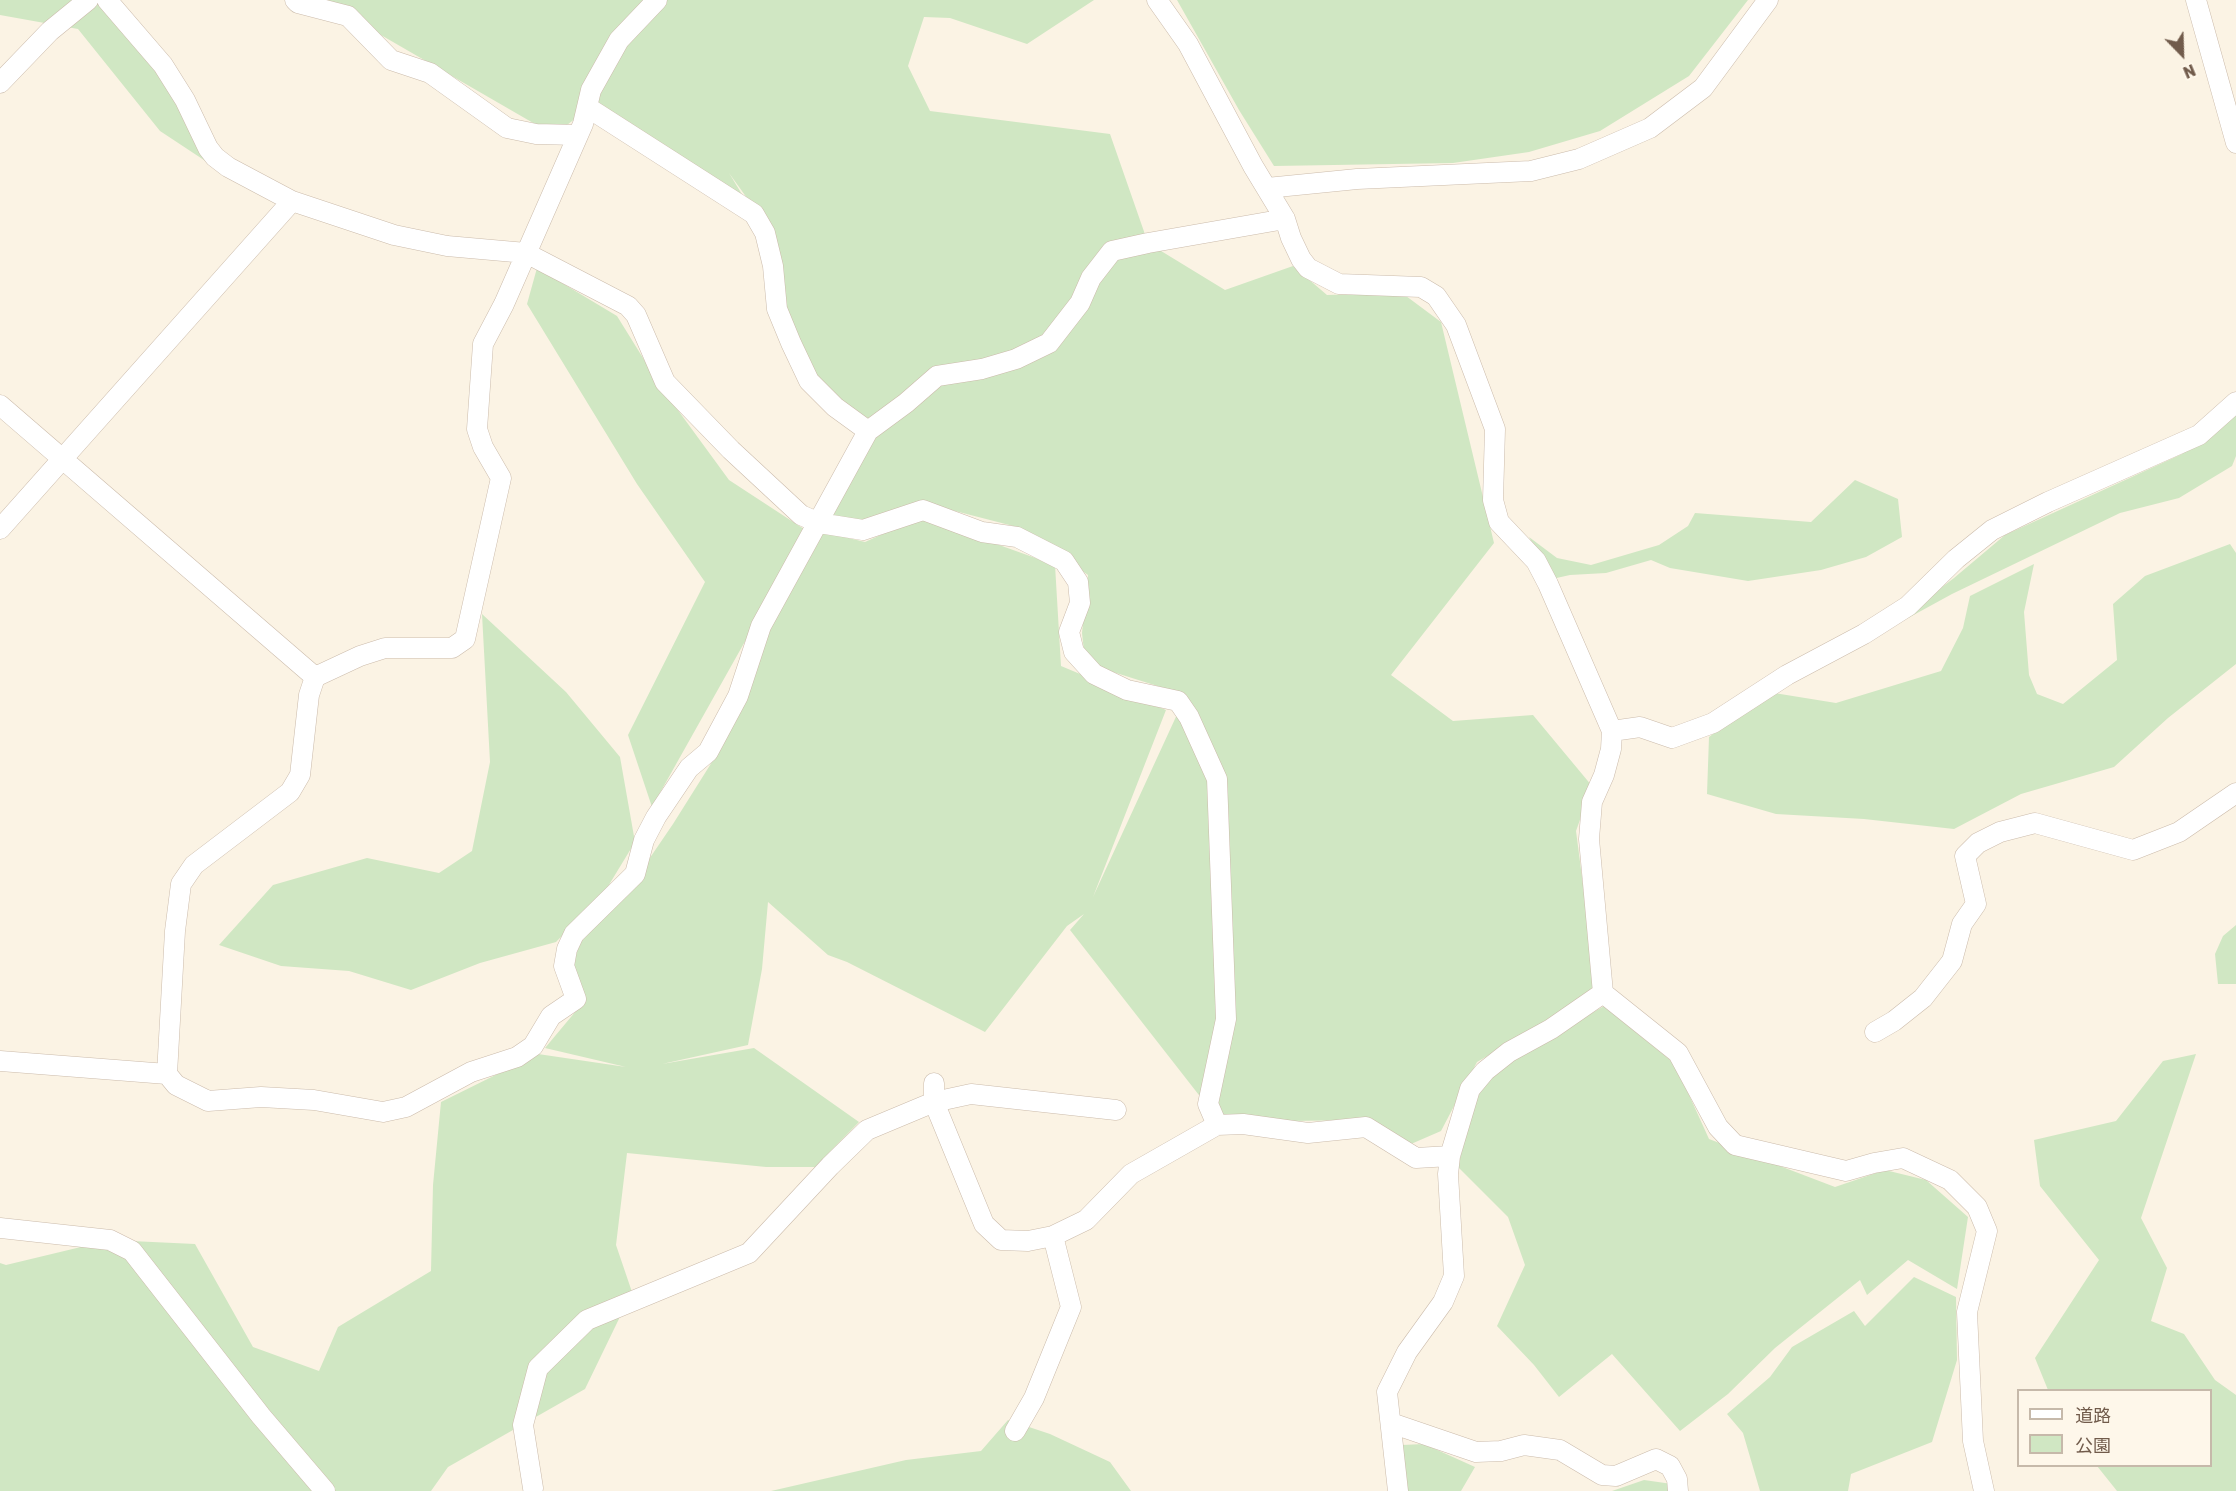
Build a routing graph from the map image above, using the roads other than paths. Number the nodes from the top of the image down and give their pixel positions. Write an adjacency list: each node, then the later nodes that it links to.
1 (88, 0): 8 (street)
2 (107, 0): 13 (street)
3 (296, 0): 10 (street)
4 (657, 0): 9 (street)
5 (1157, 0): 12 (street)
6 (1768, 0): 12 (street)
7 (2196, 0): 11 (street)
8 (0, 83)
9 (587, 106): 10 (street); 18 (street)
10 (577, 135): 15 (street)
11 (2236, 143)
12 (1267, 188): 14 (street)
13 (292, 201): 15 (street); 19 (street)
14 (1285, 219): 18 (street); 23 (street)
15 (526, 253): 20 (street); 22 (street)
16 (2236, 402): 23 (street)
17 (0, 405): 19 (street)
18 (868, 431): 20 (street)
19 (62, 459): 21 (street); 22 (street)
20 (819, 523): 28 (street); 31 (street)
21 (0, 529)
22 (315, 677): 28 (street)
23 (1612, 731): 25 (street)
24 (2236, 793): 26 (street)
25 (1603, 993): 32 (street); 41 (street)
26 (1875, 1032)
27 (0, 1061): 28 (street)
28 (167, 1074)
29 (934, 1093): 30 (street); 34 (street); 37 (street)
30 (1116, 1110)
31 (1217, 1125): 32 (street); 34 (street)
32 (1450, 1156): 35 (street)
33 (0, 1228): 38 (street)
34 (1053, 1236): 36 (street)
35 (1391, 1423): 39 (street); 40 (street)
36 (1015, 1431)
37 (533, 1488)
38 (325, 1491)
39 (1398, 1491)
40 (1678, 1491)
41 (1983, 1491)

